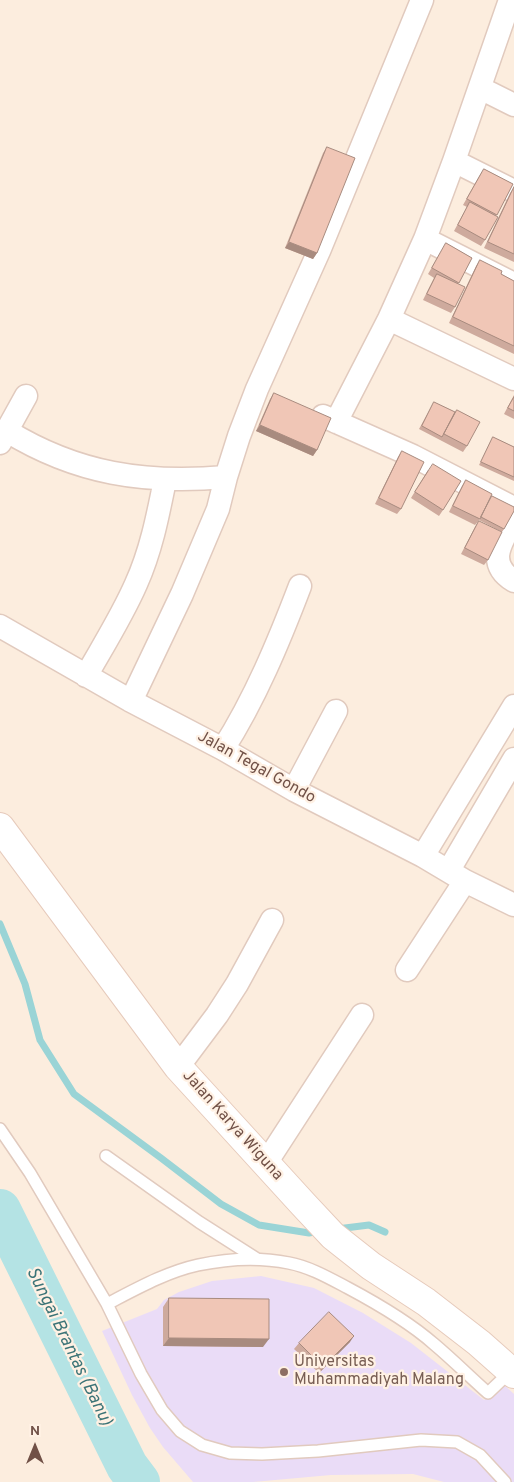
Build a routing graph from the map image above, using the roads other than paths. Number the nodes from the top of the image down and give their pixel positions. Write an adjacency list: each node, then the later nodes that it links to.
1 (422, 0): 15 (street)
2 (510, 9): 3 (street)
3 (480, 88): 4 (street); 5 (street)
4 (514, 105)
5 (454, 161): 6 (street); 7 (street)
6 (514, 191)
7 (425, 239): 8 (street); 9 (street)
8 (514, 284)
9 (389, 320): 10 (street); 13 (street)
10 (514, 379)
11 (26, 396): 14 (street)
12 (303, 408): 13 (street)
13 (336, 422): 17 (street)
14 (5, 427): 16 (street)
15 (226, 477): 16 (street); 23 (street)
16 (165, 480): 22 (street)
17 (514, 508)
18 (514, 518): 19 (street)
19 (514, 581)
20 (300, 586): 26 (street)
21 (0, 626): 22 (street, Jalan Tegal Gondo)
22 (86, 676): 23 (street, Jalan Tegal Gondo)
23 (131, 701): 26 (street, Jalan Tegal Gondo)
24 (514, 706): 30 (street)
25 (336, 711): 28 (street)
26 (223, 749): 28 (street, Jalan Tegal Gondo)
27 (514, 759): 31 (street)
28 (294, 790): 30 (street, Jalan Tegal Gondo)
29 (0, 827): 36 (main road, Jalan Karya Wiguna)
30 (423, 856): 31 (street, Jalan Tegal Gondo)
31 (457, 875): 32 (street, Jalan Tegal Gondo); 34 (street)
32 (514, 905)
33 (272, 920): 36 (street)
34 (407, 970)
35 (362, 1016): 39 (street)
36 (178, 1067): 39 (main road, Jalan Karya Wiguna)
37 (0, 1129): 41 (lane)
38 (106, 1156): 40 (lane)
39 (266, 1163): 42 (main road, Jalan Karya Wiguna)
40 (258, 1260): 41 (lane); 42 (lane)
41 (107, 1304): 43 (lane)
42 (512, 1373)
43 (505, 1482)

